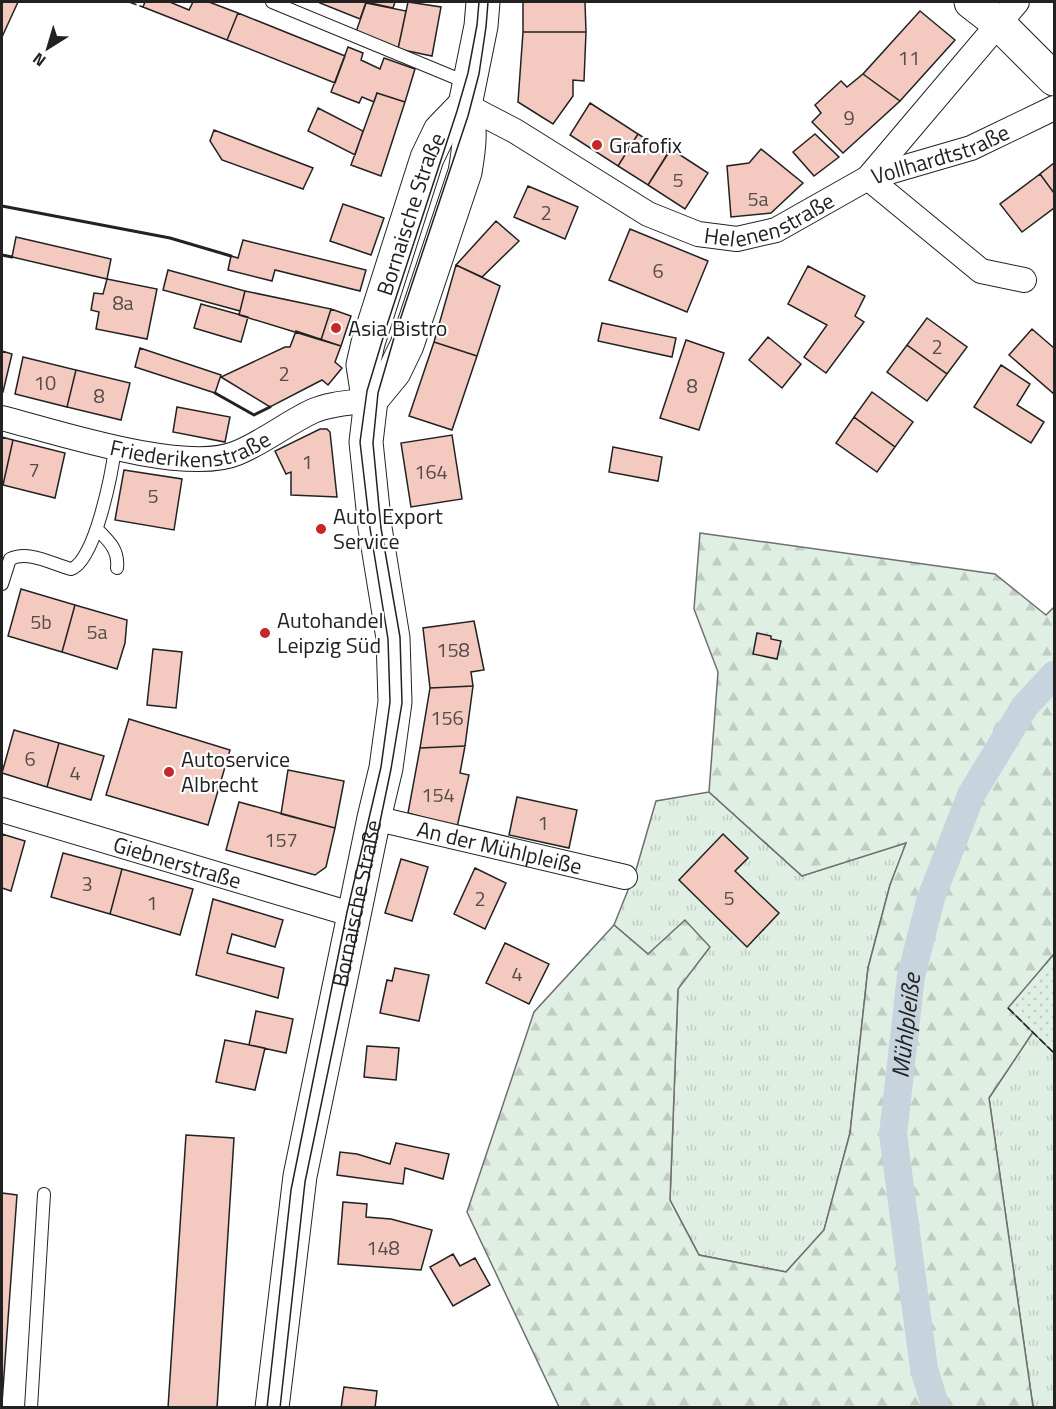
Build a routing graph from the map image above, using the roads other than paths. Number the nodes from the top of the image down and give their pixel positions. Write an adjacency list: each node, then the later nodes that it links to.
1 (272, 2): 6 (lane)
2 (483, 2): 6 (main road)
3 (971, 2): 4 (main road)
4 (1008, 12): 5 (main road); 8 (street, Helenenstraße)
5 (1054, 79)
6 (468, 95): 8 (street, Helenenstraße); 10 (main road, Bornaische Straße)
7 (1054, 108): 8 (street, Vollhardtstraße)
8 (868, 178): 9 (street, Vollhardtstraße)
9 (1024, 280)
10 (371, 400): 12 (street, Friederikenstraße); 17 (main road, Bornaische Straße)
11 (2, 417): 12 (street, Friederikenstraße)
12 (115, 448): 13 (lane)
13 (97, 530): 14 (lane); 15 (lane)
14 (117, 568)
15 (2, 584)
16 (2, 810): 19 (street, Giebnerstraße)
17 (374, 818): 18 (street, An der Mühlpleiße); 19 (main road, Bornaische Straße)
18 (625, 877)
19 (354, 915): 22 (main road, Bornaische Straße)
20 (44, 1194): 21 (lane)
21 (31, 1407)
22 (272, 1407)

